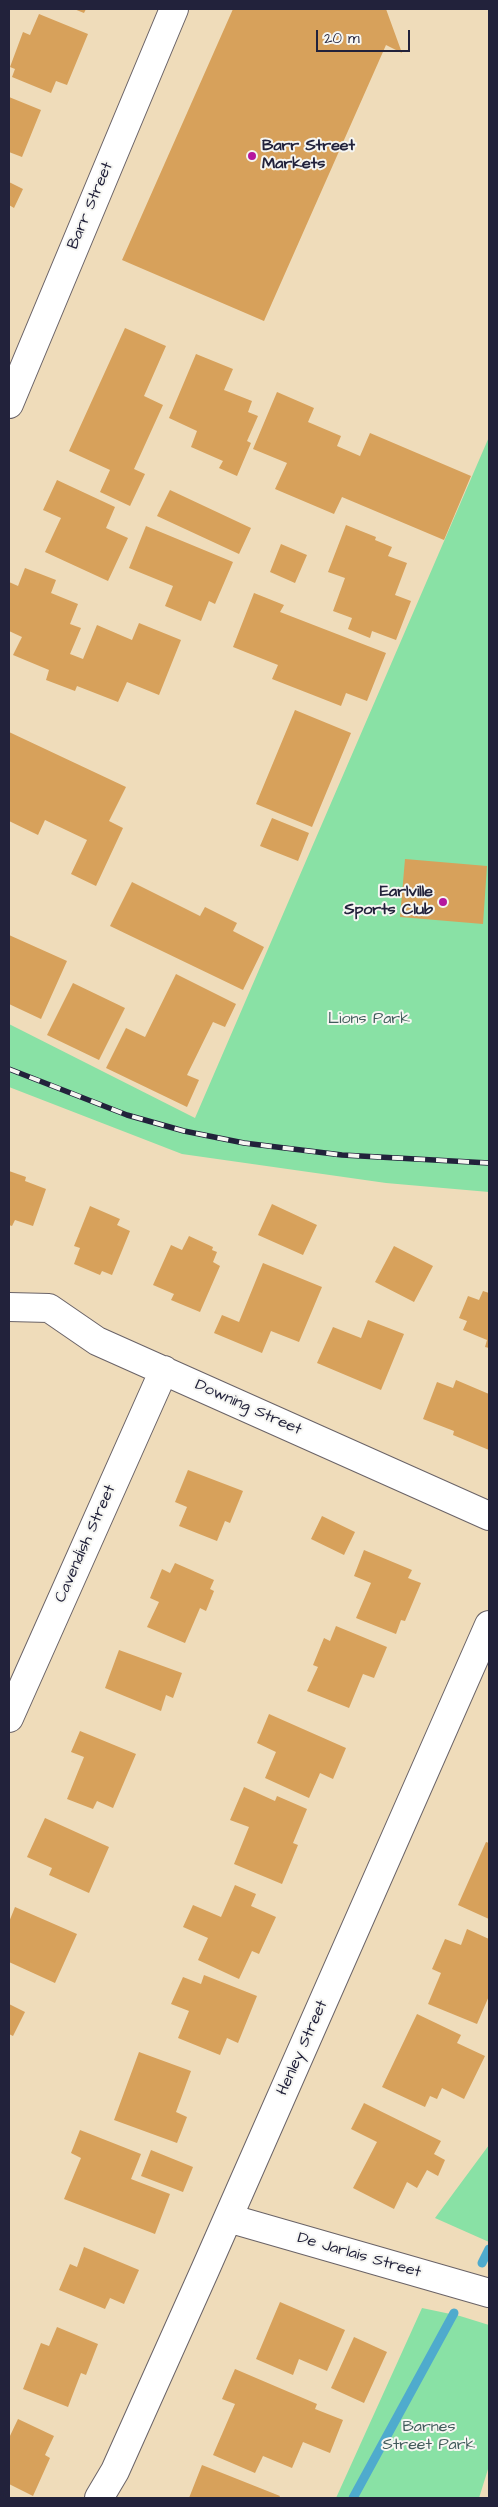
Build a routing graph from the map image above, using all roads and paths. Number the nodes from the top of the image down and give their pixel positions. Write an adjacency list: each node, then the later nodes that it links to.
1 (174, 9): 2 (street, Barr Street)
2 (9, 404)
3 (9, 1307): 4 (street, Downing Street)
4 (164, 1370): 5 (street, Downing Street); 7 (street, Cavendish Street)
5 (489, 1516)
6 (489, 1625): 8 (street, Henley Street)
7 (9, 1718)
8 (228, 2218): 9 (street, De Jarlais Street); 10 (street, Henley Street)
9 (489, 2294)
10 (115, 2471): 11 (street, Henley Street); 12 (street, Henley Street)
11 (99, 2498)
12 (110, 2498)

